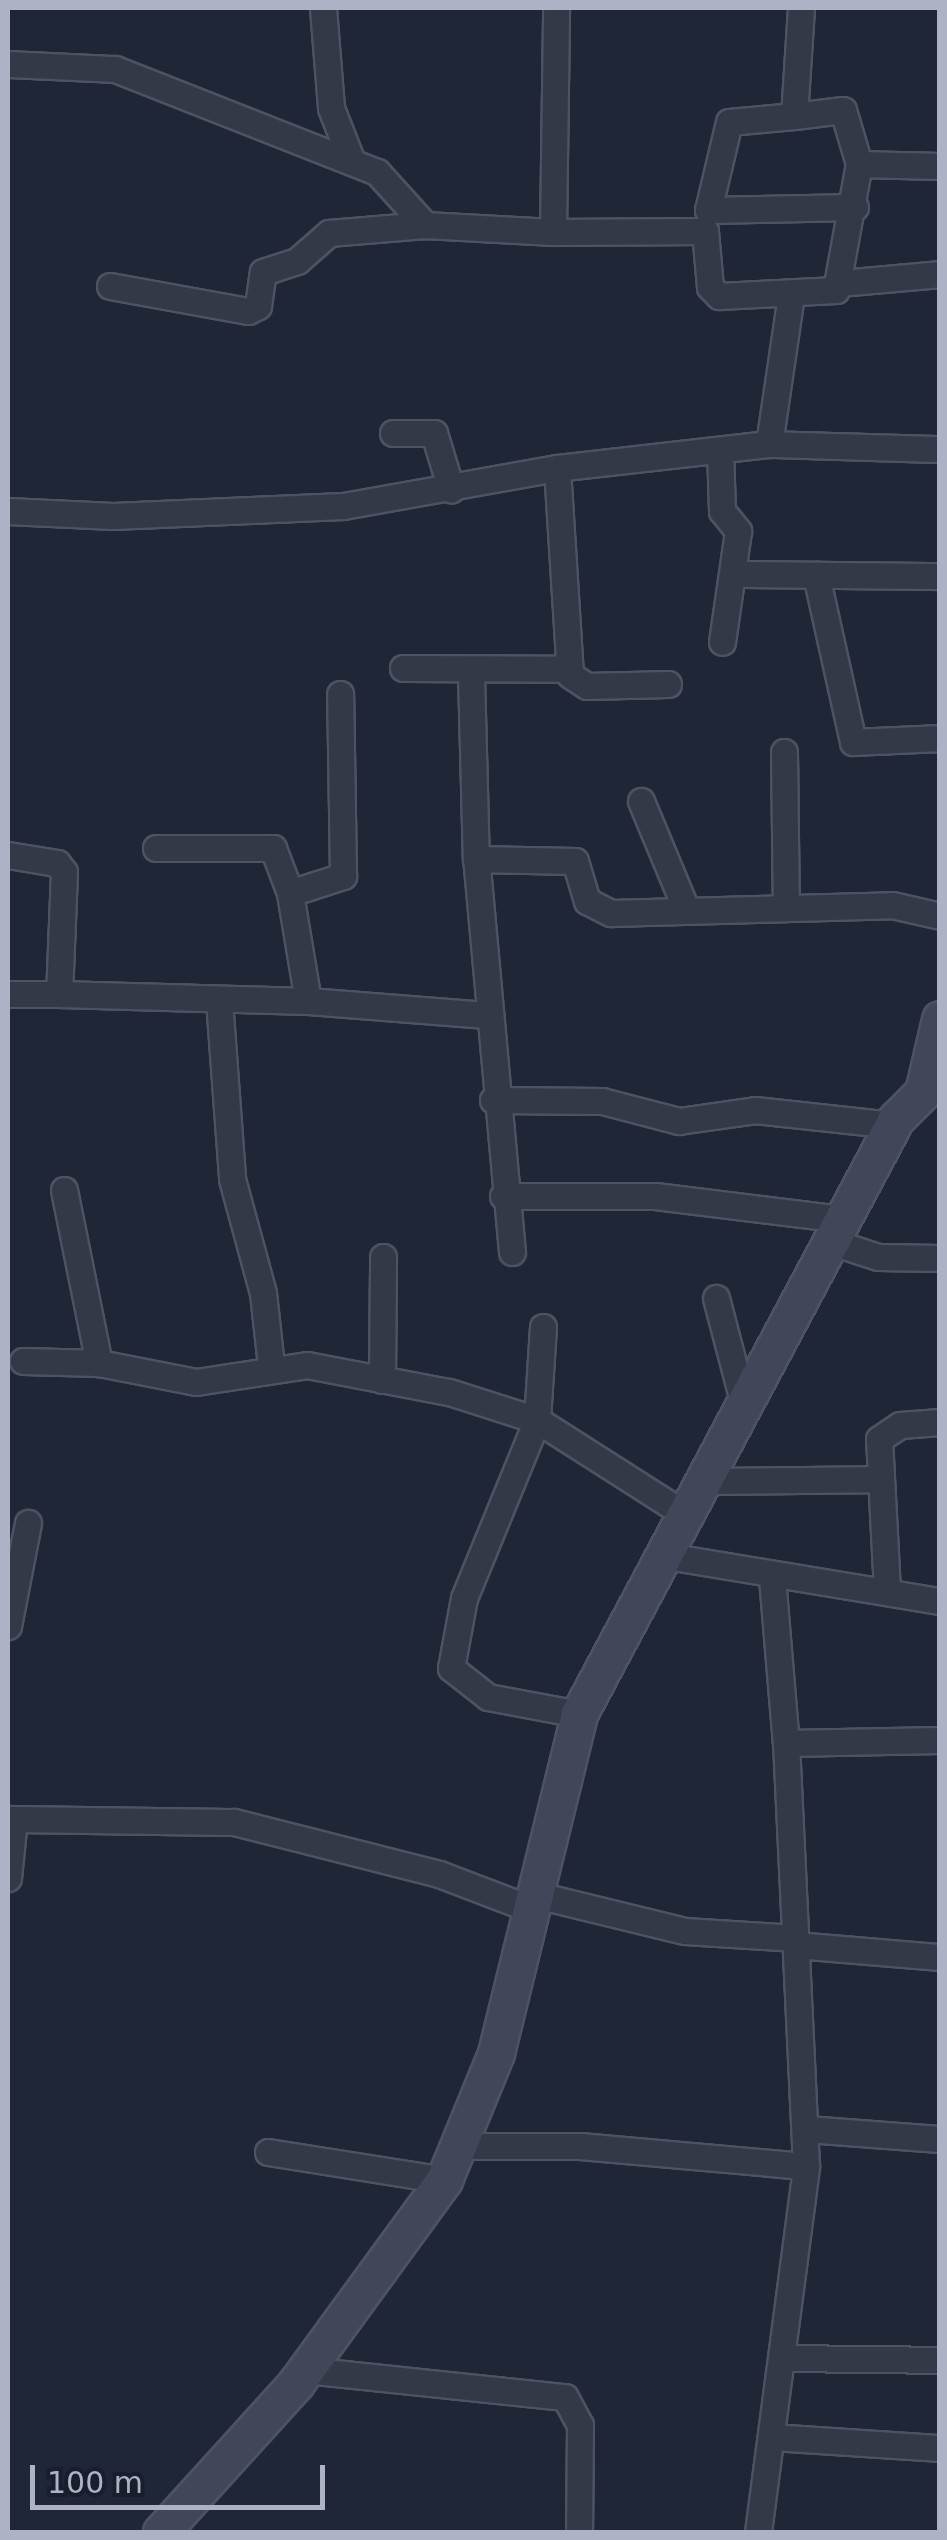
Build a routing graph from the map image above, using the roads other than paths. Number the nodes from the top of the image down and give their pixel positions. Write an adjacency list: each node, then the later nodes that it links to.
1 (323, 8): 6 (street)
2 (556, 8): 12 (street)
3 (801, 8): 5 (street)
4 (8, 64): 6 (street)
5 (794, 116): 7 (street); 10 (street)
6 (352, 162): 11 (street)
7 (859, 164): 8 (street); 9 (street)
8 (940, 166)
9 (856, 208): 10 (street); 14 (street)
10 (707, 220): 12 (street); 16 (street)
11 (425, 225): 12 (street); 15 (street)
12 (553, 232)
13 (940, 274): 14 (street)
14 (840, 283): 16 (street)
15 (110, 286)
16 (791, 295): 18 (street)
17 (393, 433): 22 (street)
18 (769, 444): 19 (street); 20 (street)
19 (940, 448)
20 (720, 450): 21 (street); 24 (street)
21 (557, 468): 22 (street); 29 (street)
22 (451, 489): 23 (street)
23 (8, 512)
24 (734, 574): 25 (street); 27 (street)
25 (816, 575): 26 (street); 33 (street)
26 (940, 576)
27 (722, 642)
28 (403, 668): 30 (street)
29 (568, 669): 30 (street); 31 (street)
30 (471, 674): 38 (street)
31 (668, 684)
32 (340, 694): 39 (street)
33 (940, 738)
34 (784, 752): 40 (street)
35 (640, 801): 41 (street)
36 (156, 848): 39 (street)
37 (8, 855): 44 (street)
38 (476, 859): 41 (street); 47 (street)
39 (290, 893): 46 (street)
40 (786, 906): 41 (street); 42 (street)
41 (686, 909)
42 (940, 916)
43 (8, 994): 44 (street)
44 (59, 994): 45 (street)
45 (220, 1000): 46 (street); 62 (street)
46 (308, 1001): 47 (street)
47 (486, 1015): 50 (street)
48 (940, 1020): 49 (street)
49 (931, 1094): 51 (street)
50 (494, 1100): 51 (street); 53 (street)
51 (894, 1125): 54 (street)
52 (64, 1190): 61 (street)
53 (503, 1196): 54 (street); 55 (street)
54 (838, 1231): 57 (street); 64 (street)
55 (512, 1252)
56 (383, 1257): 63 (street)
57 (940, 1258)
58 (716, 1298): 64 (street)
59 (544, 1326): 65 (street)
60 (23, 1361): 61 (street)
61 (98, 1363): 62 (street)
62 (270, 1365): 63 (street)
63 (382, 1380): 65 (street)
64 (743, 1401): 68 (street)
65 (538, 1420): 69 (street); 77 (street)
66 (940, 1422): 67 (street)
67 (881, 1479): 68 (street); 74 (street)
68 (700, 1482): 69 (street)
69 (683, 1514): 71 (street)
70 (28, 1523): 73 (street)
71 (661, 1555): 72 (street); 77 (street)
72 (772, 1578): 74 (street); 79 (street)
73 (12, 1589): 76 (street)
74 (887, 1591): 75 (street)
75 (940, 1601)
76 (8, 1626)
77 (579, 1714): 82 (street)
78 (940, 1740): 79 (street)
79 (786, 1744): 83 (street)
80 (11, 1820): 81 (street); 82 (street)
81 (8, 1878)
82 (535, 1903): 83 (street); 87 (street)
83 (796, 1942): 84 (street); 85 (street)
84 (940, 1957)
85 (806, 2129): 86 (street); 89 (street)
86 (940, 2139)
87 (461, 2146): 89 (street); 90 (street)
88 (268, 2152): 90 (street)
89 (806, 2166): 91 (street)
90 (444, 2180): 93 (street)
91 (785, 2358): 92 (street); 94 (street)
92 (940, 2360)
93 (306, 2370): 96 (street); 97 (street)
94 (773, 2437): 95 (street); 98 (street)
95 (940, 2448)
96 (160, 2532)
97 (579, 2532)
98 (758, 2532)

